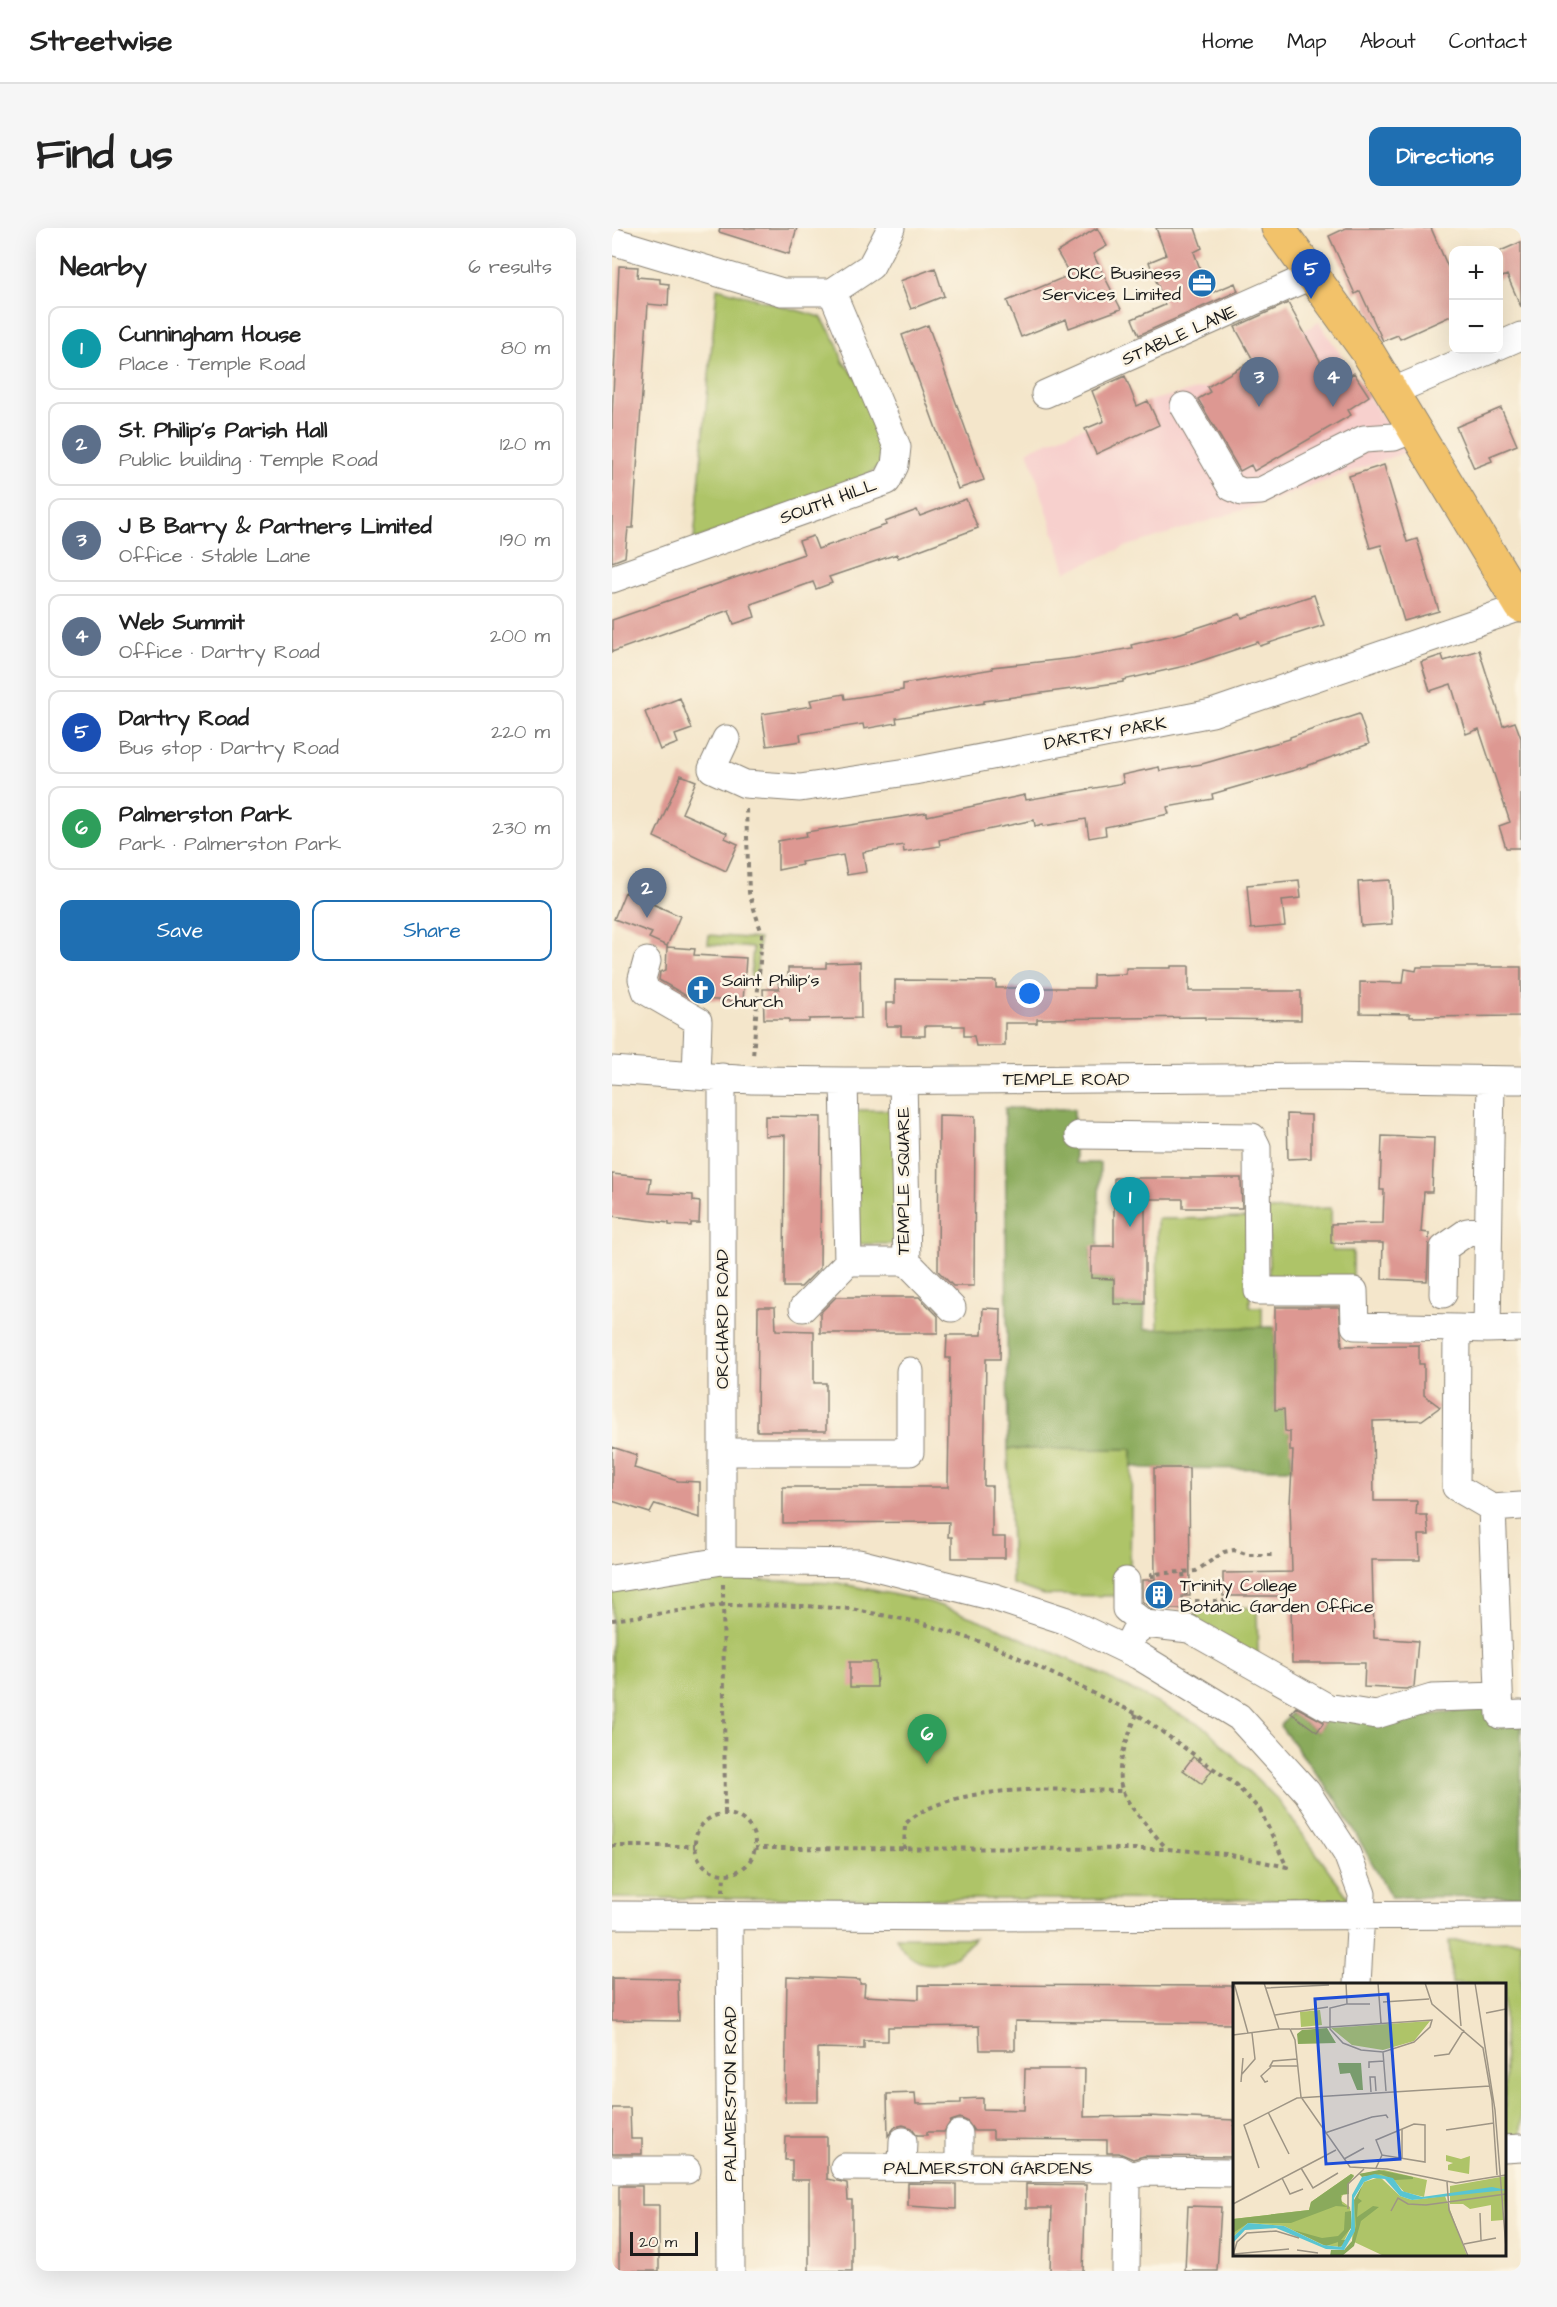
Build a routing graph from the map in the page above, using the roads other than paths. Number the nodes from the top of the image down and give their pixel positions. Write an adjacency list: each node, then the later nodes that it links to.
1 (891, 228): 5 (street)
2 (1278, 228): 4 (main road)
3 (612, 241): 5 (street)
4 (1313, 275): 9 (main road); 10 (street, STABLE LANE)
5 (832, 292): 13 (street, SOUTH HILL)
6 (1521, 336): 7 (street)
7 (1503, 344)
8 (1481, 354): 9 (street)
9 (1391, 392): 12 (main road)
10 (1045, 394)
11 (1184, 406): 12 (street)
12 (1414, 429): 14 (main road)
13 (612, 579)
14 (1521, 607): 15 (street, DARTRY PARK)
15 (726, 739)
16 (647, 961): 18 (street, ORCHARD ROAD)
17 (612, 1070): 18 (street, TEMPLE ROAD)
18 (709, 1076): 22 (street, TEMPLE ROAD); 34 (street, ORCHARD ROAD)
19 (903, 1080): 20 (street, TEMPLE ROAD); 22 (street, TEMPLE ROAD); 26 (street, TEMPLE SQUARE)
20 (1491, 1080): 21 (street, TEMPLE ROAD); 24 (street)
21 (1521, 1080)
22 (844, 1081): 25 (street)
23 (1079, 1135): 30 (street)
24 (1487, 1229): 27 (street); 32 (street)
25 (848, 1262): 26 (street, TEMPLE SQUARE); 28 (street)
26 (907, 1262): 29 (street)
27 (1443, 1294)
28 (803, 1308)
29 (952, 1308)
30 (1457, 1328): 32 (street); 36 (street)
31 (1521, 1328): 32 (street)
32 (1487, 1329)
33 (910, 1371): 34 (street)
34 (723, 1452): 37 (street, ORCHARD ROAD)
35 (1521, 1506): 36 (street)
36 (1492, 1508): 42 (street)
37 (722, 1561): 38 (street); 41 (street)
38 (612, 1579)
39 (1139, 1580): 40 (street)
40 (1145, 1624): 41 (street); 42 (street)
41 (1126, 1649): 47 (street)
42 (1499, 1696): 43 (street)
43 (1521, 1714)
44 (612, 1915): 46 (street)
45 (1521, 1915): 47 (street)
46 (729, 1916): 47 (street); 58 (street, PALMERSTON ROAD)
47 (1362, 1917): 48 (street)
48 (1357, 1983)
49 (959, 2134): 53 (street)
50 (1521, 2148): 51 (street)
51 (1506, 2149)
52 (844, 2167): 53 (street, PALMERSTON GARDENS)
53 (959, 2168): 57 (street, PALMERSTON GARDENS)
54 (612, 2170): 55 (street)
55 (687, 2170)
56 (1233, 2173): 57 (street, PALMERSTON GARDENS)
57 (1131, 2176): 59 (street)
58 (731, 2271)
59 (1126, 2271)

